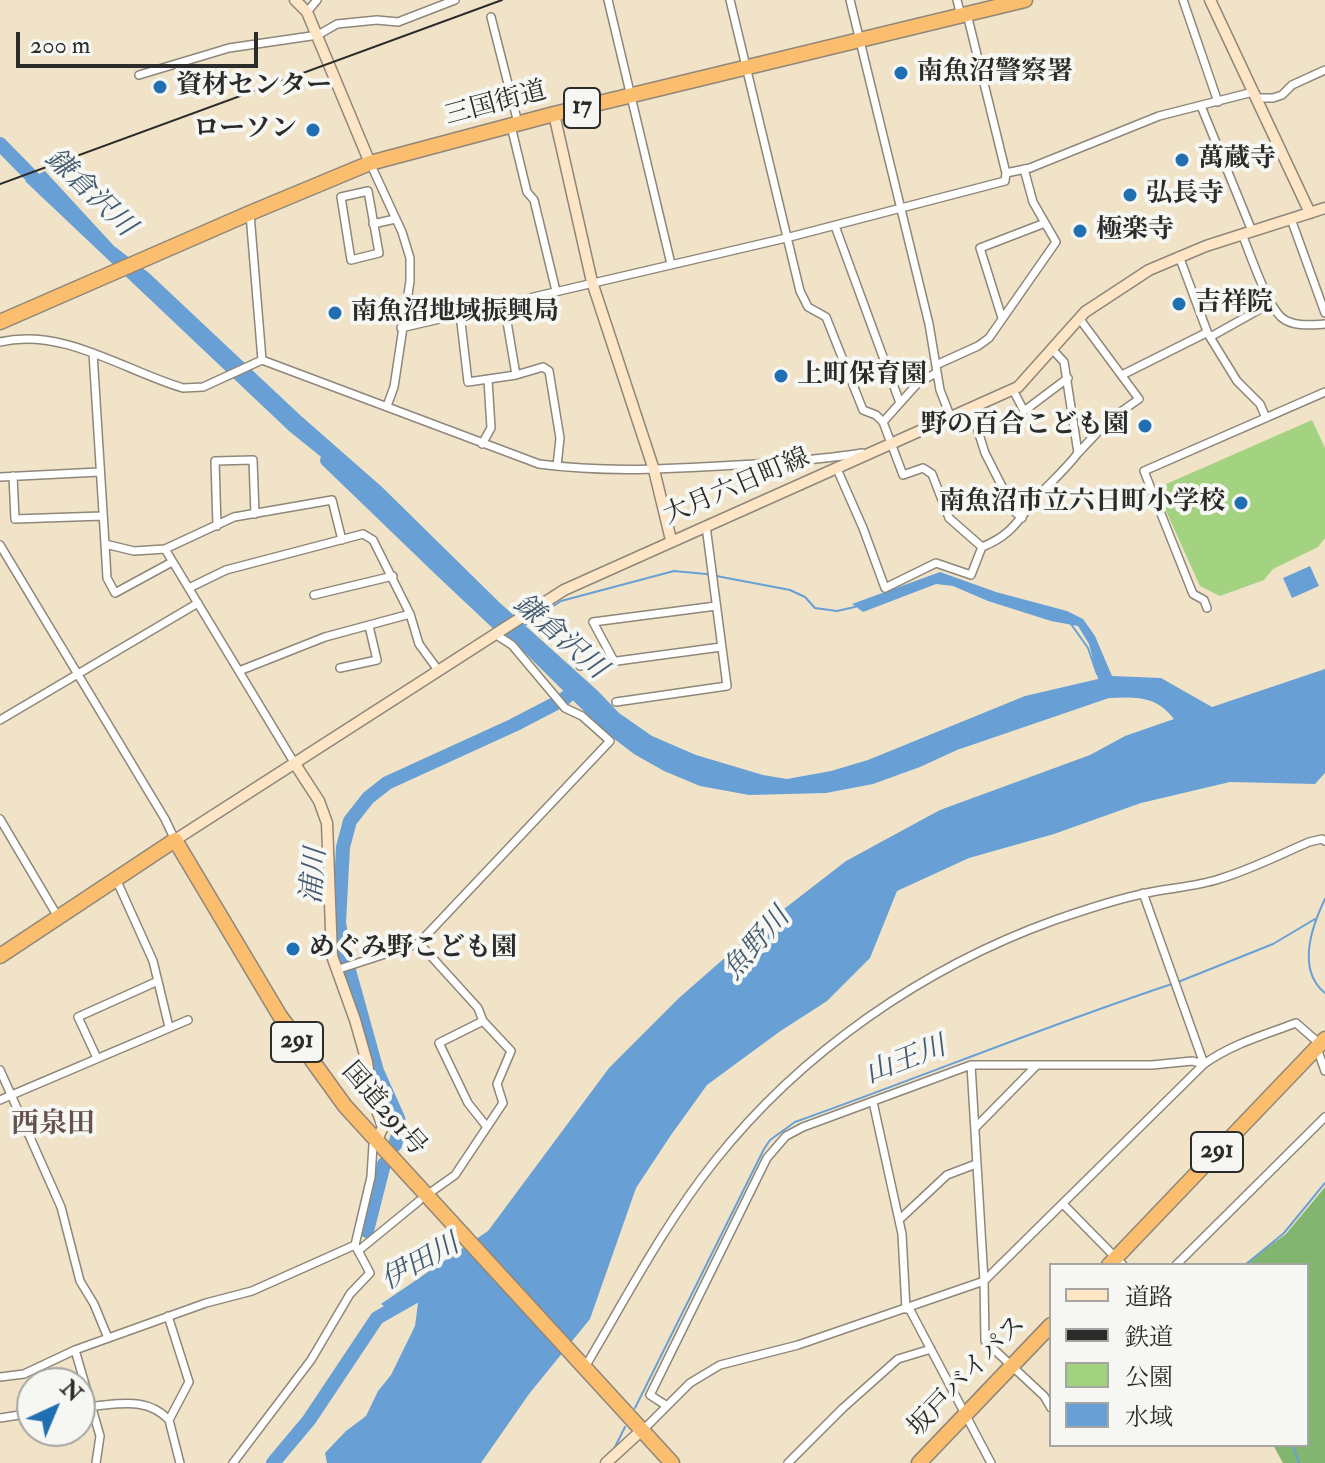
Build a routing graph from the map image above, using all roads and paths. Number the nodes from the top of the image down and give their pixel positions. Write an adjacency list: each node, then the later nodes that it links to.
1 (295, 0): 11 (main road)
2 (317, 0): 11 (street)
3 (455, 0): 14 (street)
4 (608, 0): 20 (street)
5 (730, 0): 16 (street)
6 (850, 0): 15 (street)
7 (957, 0): 12 (street)
8 (1025, 0): 12 (highway, 三国街道 / 17)
9 (1183, 0): 21 (street)
10 (1210, 0): 19 (main road)
11 (307, 12): 14 (main road)
12 (964, 15): 15 (highway, 三国街道 / 17); 27 (street)
13 (491, 17): 24 (street)
14 (318, 35): 18 (street); 25 (main road)
15 (861, 40): 16 (highway, 三国街道 / 17); 28 (street)
16 (747, 68): 20 (highway, 三国街道 / 17); 38 (street)
17 (1325, 70): 19 (street)
18 (139, 75)
19 (1254, 95): 21 (street); 31 (main road)
20 (632, 97): 23 (highway, 三国街道 / 17); 40 (street)
21 (1218, 102): 22 (street)
22 (1201, 106): 26 (street); 37 (street)
23 (554, 114): 24 (highway, 三国街道 / 17); 41 (main road)
24 (514, 125): 25 (highway, 三国街道 / 17); 42 (street)
25 (370, 163): 30 (highway, 三国街道 / 17); 32 (street)
26 (1024, 169): 27 (street); 34 (street)
27 (1006, 173): 28 (street)
28 (902, 206): 36 (street); 57 (street)
29 (1325, 208): 31 (main road, 大月六日町線)
30 (250, 213): 49 (highway, 三国街道 / 17); 56 (street)
31 (1310, 213): 33 (main road, 大月六日町線)
32 (395, 219): 35 (street); 51 (street)
33 (1291, 219): 37 (main road, 大月六日町線); 45 (street)
34 (1045, 223): 47 (street); 47 (street)
35 (373, 224): 35 (street)
36 (835, 226): 38 (street); 64 (street)
37 (1247, 233): 39 (main road, 大月六日町線); 43 (street)
38 (786, 238): 40 (street); 69 (street)
39 (1179, 256): 48 (main road, 大月六日町線); 52 (street)
40 (671, 264): 41 (street)
41 (592, 282): 42 (street); 76 (main road)
42 (556, 291): 44 (street)
43 (1271, 303): 50 (street); 52 (street)
44 (504, 304): 46 (street); 58 (street)
45 (1325, 313)
46 (460, 314): 51 (street); 61 (street)
47 (1002, 318): 57 (street)
48 (1079, 318): 54 (main road, 大月六日町線); 59 (street)
49 (0, 322)
50 (1325, 324)
51 (401, 328): 65 (street)
52 (1208, 334): 59 (street); 68 (street)
53 (0, 342): 55 (street)
54 (1052, 349): 60 (street); 62 (main road, 大月六日町線)
55 (93, 353): 56 (street); 77 (street)
56 (262, 360): 65 (street)
57 (936, 369): 64 (street); 67 (street)
58 (516, 375): 61 (street); 74 (street)
59 (1122, 375): 73 (street)
60 (1068, 378): 62 (street); 73 (street)
61 (488, 379): 70 (street)
62 (1013, 390): 66 (main road, 大月六日町線)
63 (1325, 392): 68 (street)
64 (900, 403): 69 (street)
65 (387, 406): 70 (street)
66 (971, 409): 67 (main road, 大月六日町線); 82 (street)
67 (951, 418): 71 (main road, 大月六日町線)
68 (1266, 418): 97 (street)
69 (883, 422): 71 (street)
70 (482, 444): 74 (street)
71 (890, 444): 72 (main road, 大月六日町線); 89 (street)
72 (875, 451): 75 (main road, 大月六日町線); 76 (street)
73 (1078, 453): 82 (street)
74 (557, 466): 76 (street)
75 (837, 469): 84 (main road, 大月六日町線); 89 (street)
76 (654, 470): 86 (main road)
77 (99, 472): 78 (street); 81 (street)
78 (13, 476): 79 (street); 81 (street)
79 (0, 477)
80 (255, 514): 83 (street); 83 (street); 85 (street)
81 (102, 516): 87 (street)
82 (1022, 518): 89 (street)
83 (217, 526): 90 (street)
84 (706, 526): 86 (main road, 大月六日町線); 96 (street)
85 (342, 540): 92 (street); 93 (street)
86 (671, 540): 100 (main road, 大月六日町線)
87 (105, 544): 90 (street); 91 (street)
88 (0, 545): 107 (street)
89 (982, 547)
90 (165, 549): 91 (street)
91 (172, 562): 93 (street)
92 (393, 576): 94 (street); 98 (street)
93 (189, 588): 95 (street)
94 (314, 595)
95 (198, 603): 106 (street); 107 (street)
96 (716, 606): 101 (street); 102 (street)
97 (1207, 608)
98 (410, 614): 99 (street); 105 (street)
99 (369, 626): 104 (street); 106 (street)
100 (495, 634): 105 (main road, 大月六日町線); 117 (street)
101 (721, 647): 102 (street); 108 (street)
102 (614, 661): 103 (street)
103 (580, 666)
104 (340, 668)
105 (438, 670): 110 (main road, 大月六日町線)
106 (239, 671): 110 (street)
107 (77, 674): 109 (street); 112 (street)
108 (616, 702)
109 (0, 720)
110 (295, 764): 112 (main road, 大月六日町線); 119 (main road)
111 (0, 819): 116 (street)
112 (175, 840): 114 (highway); 137 (highway, 国道291号 / 291)
113 (1325, 841): 115 (street)
114 (116, 879): 116 (highway); 120 (street)
115 (1143, 893): 126 (street); 153 (street)
116 (58, 917): 118 (highway)
117 (419, 943): 119 (street); 122 (street)
118 (0, 956)
119 (336, 970): 137 (main road)
120 (158, 981): 123 (street); 125 (street)
121 (188, 1020): 123 (street)
122 (483, 1021): 135 (street); 135 (street)
123 (169, 1027): 125 (street)
124 (1321, 1044): 126 (street); 130 (street); 144 (highway, 291)
125 (97, 1058): 131 (street)
126 (1204, 1064): 128 (street); 141 (street)
127 (971, 1065): 128 (street); 133 (street); 136 (street)
128 (1037, 1065): 136 (street)
129 (0, 1070): 131 (street)
130 (1325, 1071)
131 (12, 1095): 132 (street); 150 (street)
132 (0, 1100)
133 (873, 1102): 142 (street); 161 (street)
134 (1325, 1117): 145 (street)
135 (487, 1127): 139 (street)
136 (975, 1128): 138 (street)
137 (376, 1142): 143 (street); 153 (highway, 国道291号 / 291)
138 (976, 1164): 142 (street); 146 (street)
139 (431, 1192)
140 (419, 1201): 143 (street)
141 (1063, 1204): 144 (street); 146 (street)
142 (900, 1219): 147 (street)
143 (356, 1248): 148 (street); 168 (street)
144 (1116, 1263)
145 (1178, 1263)
146 (984, 1281): 147 (street); 154 (street)
147 (908, 1308): 151 (street); 161 (street)
148 (168, 1316): 150 (street); 164 (street)
149 (1049, 1327): 154 (highway, 坂戸バイパス)
150 (108, 1338): 152 (street)
151 (931, 1349): 162 (street); 171 (street)
152 (75, 1350): 155 (street); 156 (street)
153 (583, 1365): 165 (highway, 国道291号 / 291)
154 (1012, 1366): 158 (street); 162 (highway, 坂戸バイパス)
155 (80, 1367)
156 (0, 1377)
157 (1049, 1391): 158 (street)
158 (1044, 1396): 159 (street)
159 (1049, 1405)
160 (96, 1406): 164 (street)
161 (667, 1406): 165 (street)
162 (966, 1414): 172 (highway, 坂戸バイパス); 173 (street)
163 (96, 1419): 166 (street)
164 (169, 1420): 167 (street)
165 (642, 1430): 169 (main road); 170 (highway, 国道291号 / 291)
166 (96, 1463)
167 (180, 1463)
168 (233, 1463)
169 (606, 1463)
170 (672, 1463)
171 (788, 1463)
172 (919, 1463)
173 (991, 1463)

